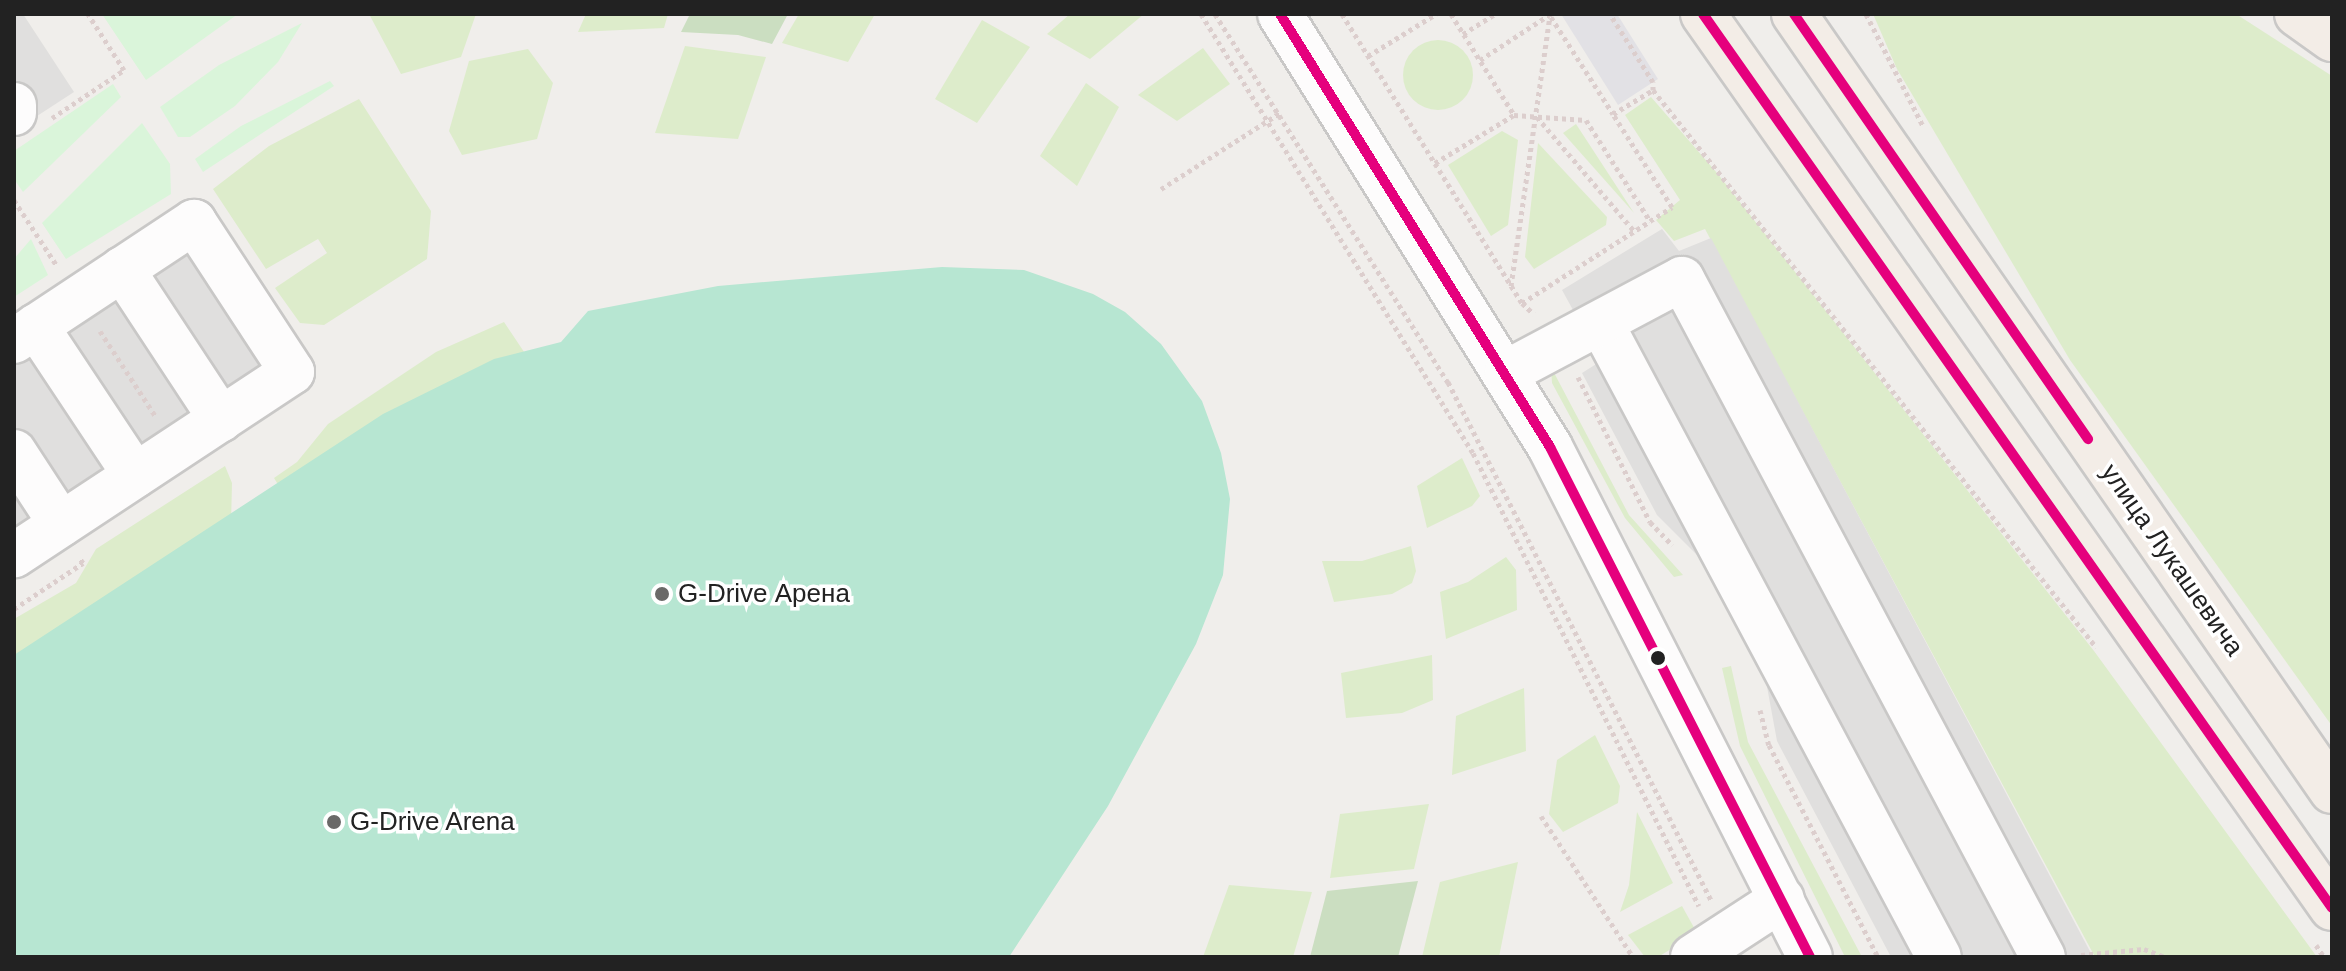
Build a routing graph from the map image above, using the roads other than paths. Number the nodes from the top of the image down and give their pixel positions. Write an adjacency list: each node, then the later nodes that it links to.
1 (1280, 14): 9 (street)
2 (1703, 14): 17 (main road)
3 (1794, 14): 15 (main road, улица Лукашевича)
4 (2297, 14): 5 (main road)
5 (2332, 39)
6 (122, 269): 8 (street); 10 (street); 10 (street)
7 (1588, 330): 9 (street); 19 (street); 21 (street)
8 (25, 333): 12 (street)
9 (1507, 372): 16 (street)
10 (221, 419): 12 (street)
11 (14, 452): 13 (street)
12 (135, 475): 13 (street)
13 (61, 524): 14 (street)
14 (14, 555)
15 (2332, 791)
16 (1785, 906): 18 (street); 20 (street)
17 (2319, 920)
18 (1712, 940)
19 (2058, 956)
20 (1810, 957)
21 (1939, 957)

